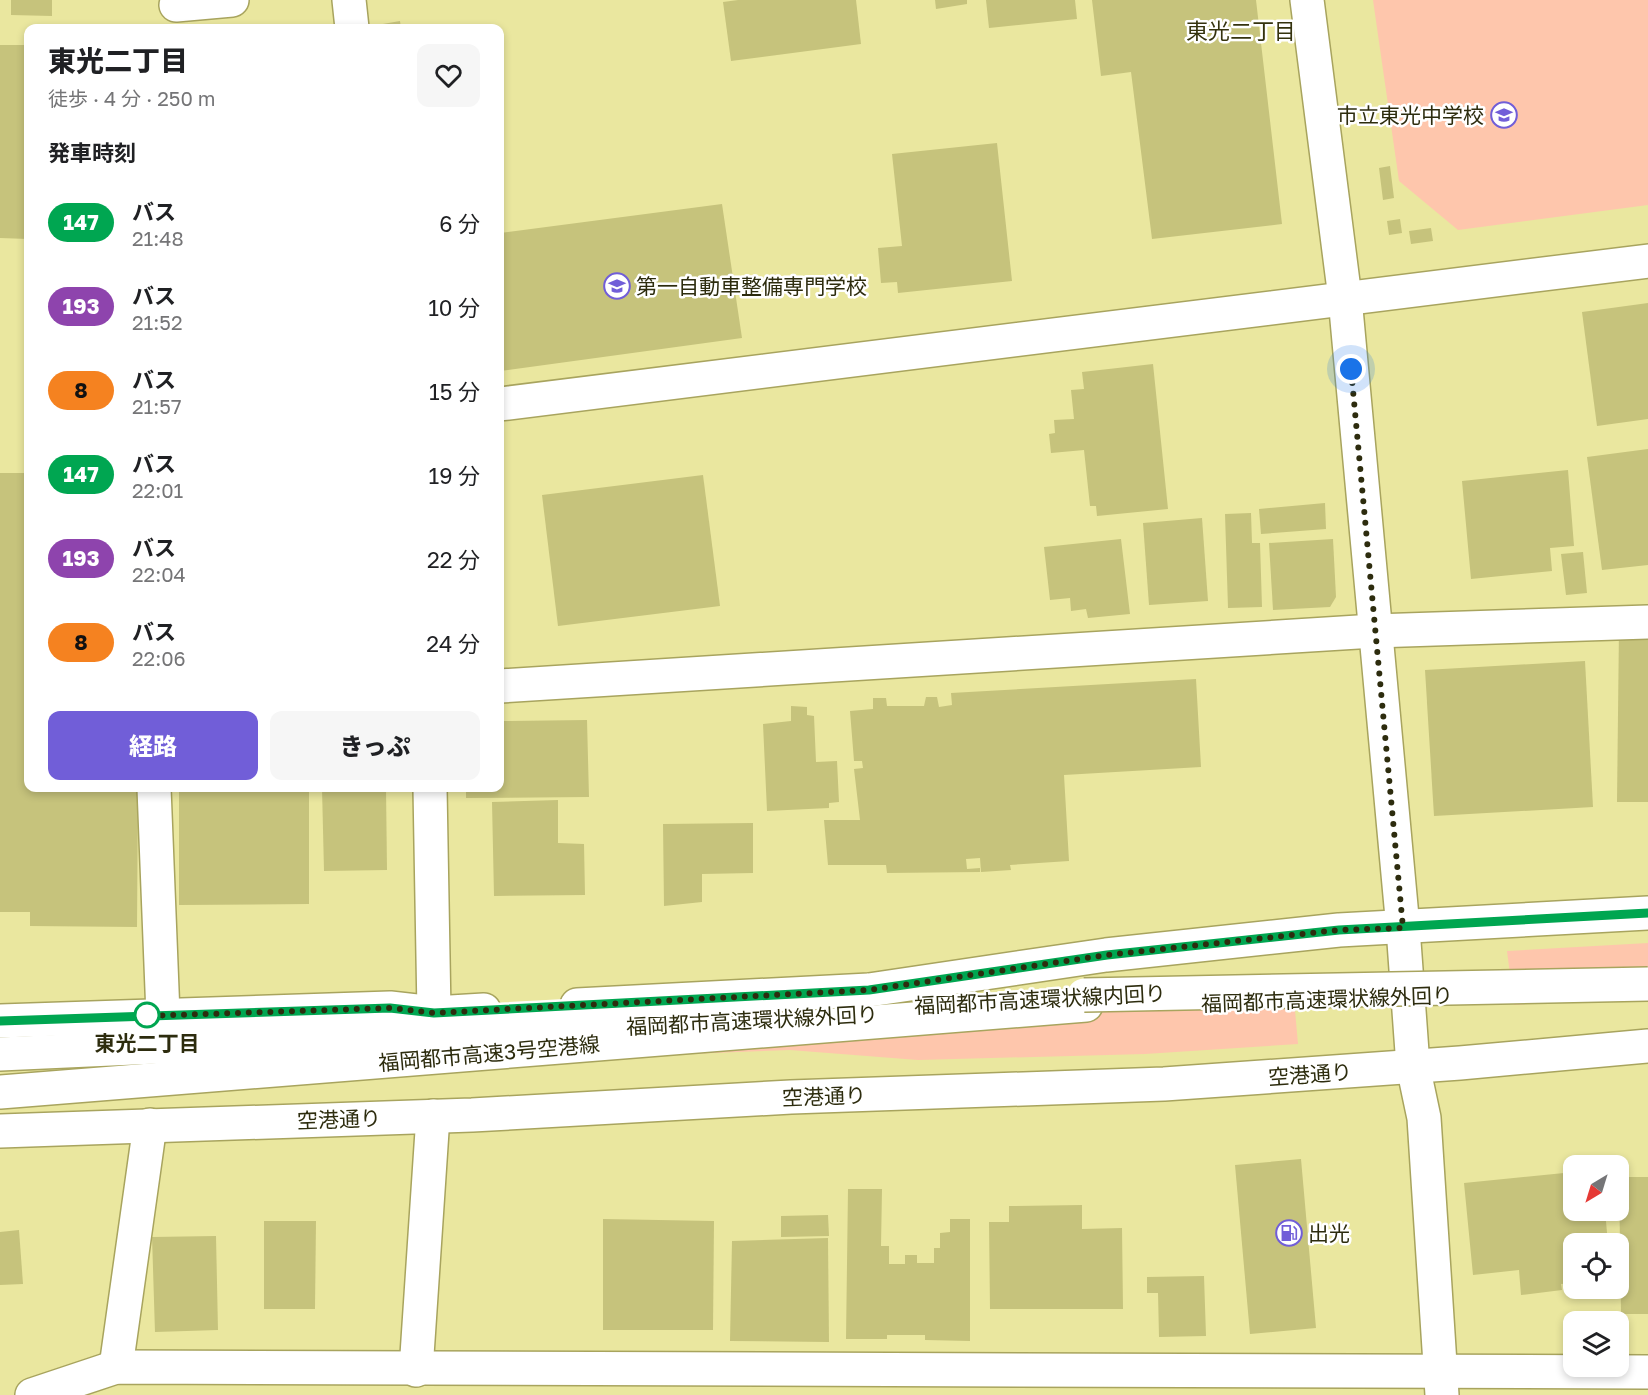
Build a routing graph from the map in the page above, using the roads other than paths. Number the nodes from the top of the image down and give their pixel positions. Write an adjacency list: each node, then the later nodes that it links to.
1 (232, 0): 4 (main road)
2 (349, 0): 5 (main road)
3 (1307, 0): 7 (main road)
4 (177, 11)
5 (352, 24)
6 (1648, 261): 7 (main road)
7 (1345, 298): 8 (main road); 10 (main road)
8 (504, 403)
9 (1648, 622): 10 (main road)
10 (1374, 631): 11 (main road); 15 (main road)
11 (504, 686)
12 (154, 792): 20 (main road)
13 (430, 792): 19 (main road)
14 (1648, 913): 15 (main road)
15 (1403, 928): 19 (main road); 25 (main road)
16 (1648, 984): 18 (main road, 福岡都市高速環状線内回り, bridge)
17 (1648, 990): 18 (main road, 福岡都市高速環状線外回り)
18 (1085, 1000): 22 (main road, 福岡都市高速環状線内回り); 24 (main road, 福岡都市高速環状線外回り); 26 (main road, 福岡都市高速3号空港線); 27 (main road, 福岡都市高速3号空港線)
19 (434, 1013): 20 (main road)
20 (163, 1015): 21 (main road)
21 (0, 1021)
22 (0, 1046)
23 (1648, 1046): 25 (main road, 空港通り)
24 (0, 1054)
25 (1413, 1066): 28 (main road, 空港通り); 35 (main road)
26 (0, 1082)
27 (0, 1092)
28 (433, 1116): 29 (main road, 空港通り); 32 (main road)
29 (150, 1125): 30 (main road, 空港通り); 31 (main road)
30 (0, 1131)
31 (116, 1367): 32 (main road); 36 (main road)
32 (416, 1370): 34 (main road)
33 (1648, 1372): 35 (main road)
34 (720, 1381): 35 (main road)
35 (1441, 1383)
36 (32, 1395)

